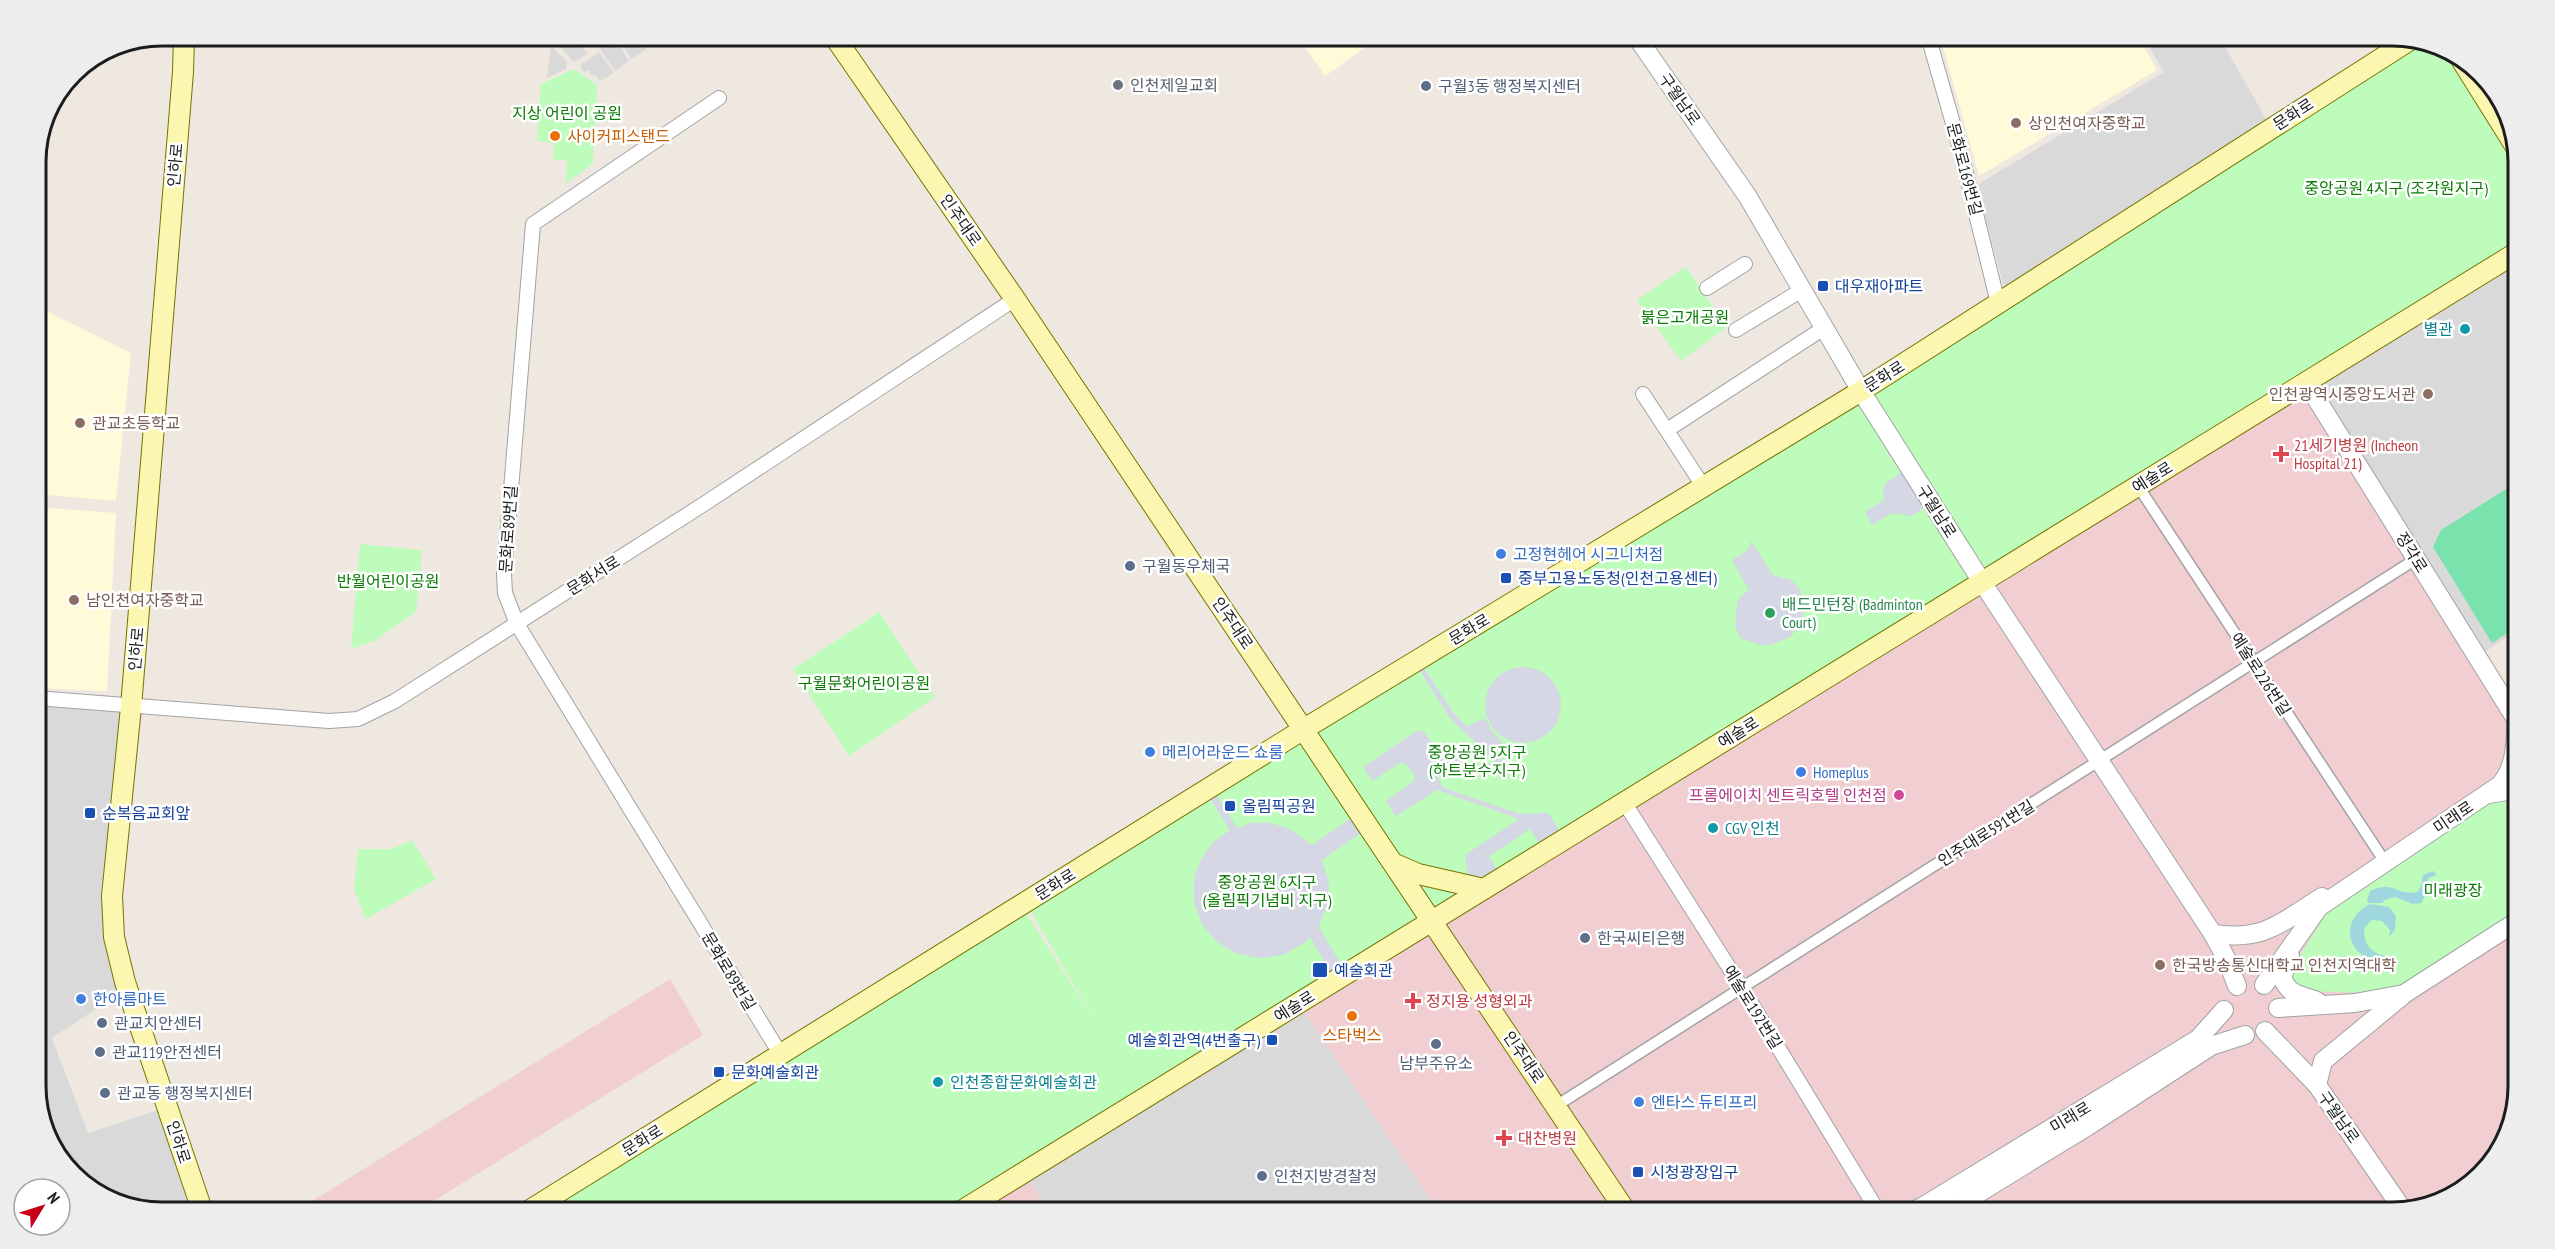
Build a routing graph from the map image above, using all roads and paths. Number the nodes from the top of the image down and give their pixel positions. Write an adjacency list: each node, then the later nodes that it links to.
1 (184, 46): 26 (main road, 인하로)
2 (841, 46): 11 (main road, 인주대로)
3 (1643, 46): 10 (street, 구월남로)
4 (1931, 46): 12 (street, 문화로169번길)
5 (2400, 46): 12 (main road, 문화로)
6 (719, 98): 23 (street, 문화로89번길)
7 (2508, 258): 15 (main road, 예술로)
8 (1745, 264): 9 (street)
9 (1707, 288)
10 (1802, 290): 13 (street, 구월남로); 14 (street)
11 (1015, 299): 23 (street, 문화서로); 28 (main road, 인주대로)
12 (1998, 303): 16 (main road, 문화로)
13 (1824, 328): 16 (street, 구월남로); 18 (street)
14 (1736, 330)
15 (2306, 382): 20 (main road, 예술로); 21 (street, 정각로)
16 (1861, 391): 19 (main road, 문화로); 22 (street, 구월남로)
17 (1642, 394): 18 (street)
18 (1667, 430): 19 (street)
19 (1703, 486): 28 (main road, 문화로)
20 (2138, 486): 22 (main road, 예술로); 24 (street, 예술로226번길)
21 (2416, 559): 24 (street, 인주대로591번길); 27 (street, 정각로)
22 (1982, 582): 29 (street, 구월남로); 33 (main road, 예술로)
23 (517, 624): 26 (street, 문화서로); 51 (street, 문화로89번길)
24 (2254, 663): 29 (street, 인주대로591번길); 34 (street, 예술로226번길)
25 (47, 699): 26 (street, 문화서로)
26 (131, 707): 54 (main road, 인하로)
27 (2508, 707)
28 (1304, 729): 35 (main road, 인주대로); 51 (main road, 문화로)
29 (2099, 761): 40 (street, 구월남로); 44 (street, 인주대로591번길)
30 (2508, 775): 32 (street, 미래로)
31 (2508, 791): 32 (street)
32 (2487, 794): 34 (street, 미래로)
33 (1624, 802): 36 (main road, 예술로); 44 (street, 예술로192번길)
34 (2385, 862): 37 (street, 미래로)
35 (1395, 864): 36 (main road); 38 (main road, 인주대로)
36 (1484, 889): 38 (main road, 예술로)
37 (2340, 891): 40 (street); 41 (street, 미래로)
38 (1433, 920): 53 (main road, 인주대로); 56 (main road, 예술로)
39 (2508, 927): 45 (street)
40 (2213, 934): 43 (street, 구월남로)
41 (2294, 942): 42 (street, 미래로); 46 (street)
42 (2264, 985): 43 (street); 47 (street)
43 (2237, 986): 48 (street)
44 (1742, 988): 53 (street, 인주대로591번길); 58 (street, 예술로192번길)
45 (2404, 994): 46 (street); 52 (street)
46 (2327, 1005): 47 (street)
47 (2278, 1008): 49 (street)
48 (2224, 1010): 50 (street); 59 (street, 미래로)
49 (2265, 1031): 50 (street); 52 (street, 구월남로)
50 (2245, 1035): 60 (street, 미래로)
51 (780, 1055): 55 (main road, 문화로)
52 (2317, 1085): 61 (street, 구월남로)
53 (1556, 1106): 57 (main road, 인주대로)
54 (199, 1202)
55 (543, 1202)
56 (976, 1202)
57 (1621, 1202)
58 (1872, 1202)
59 (1930, 1202)
60 (1964, 1202)
61 (2397, 1202)

